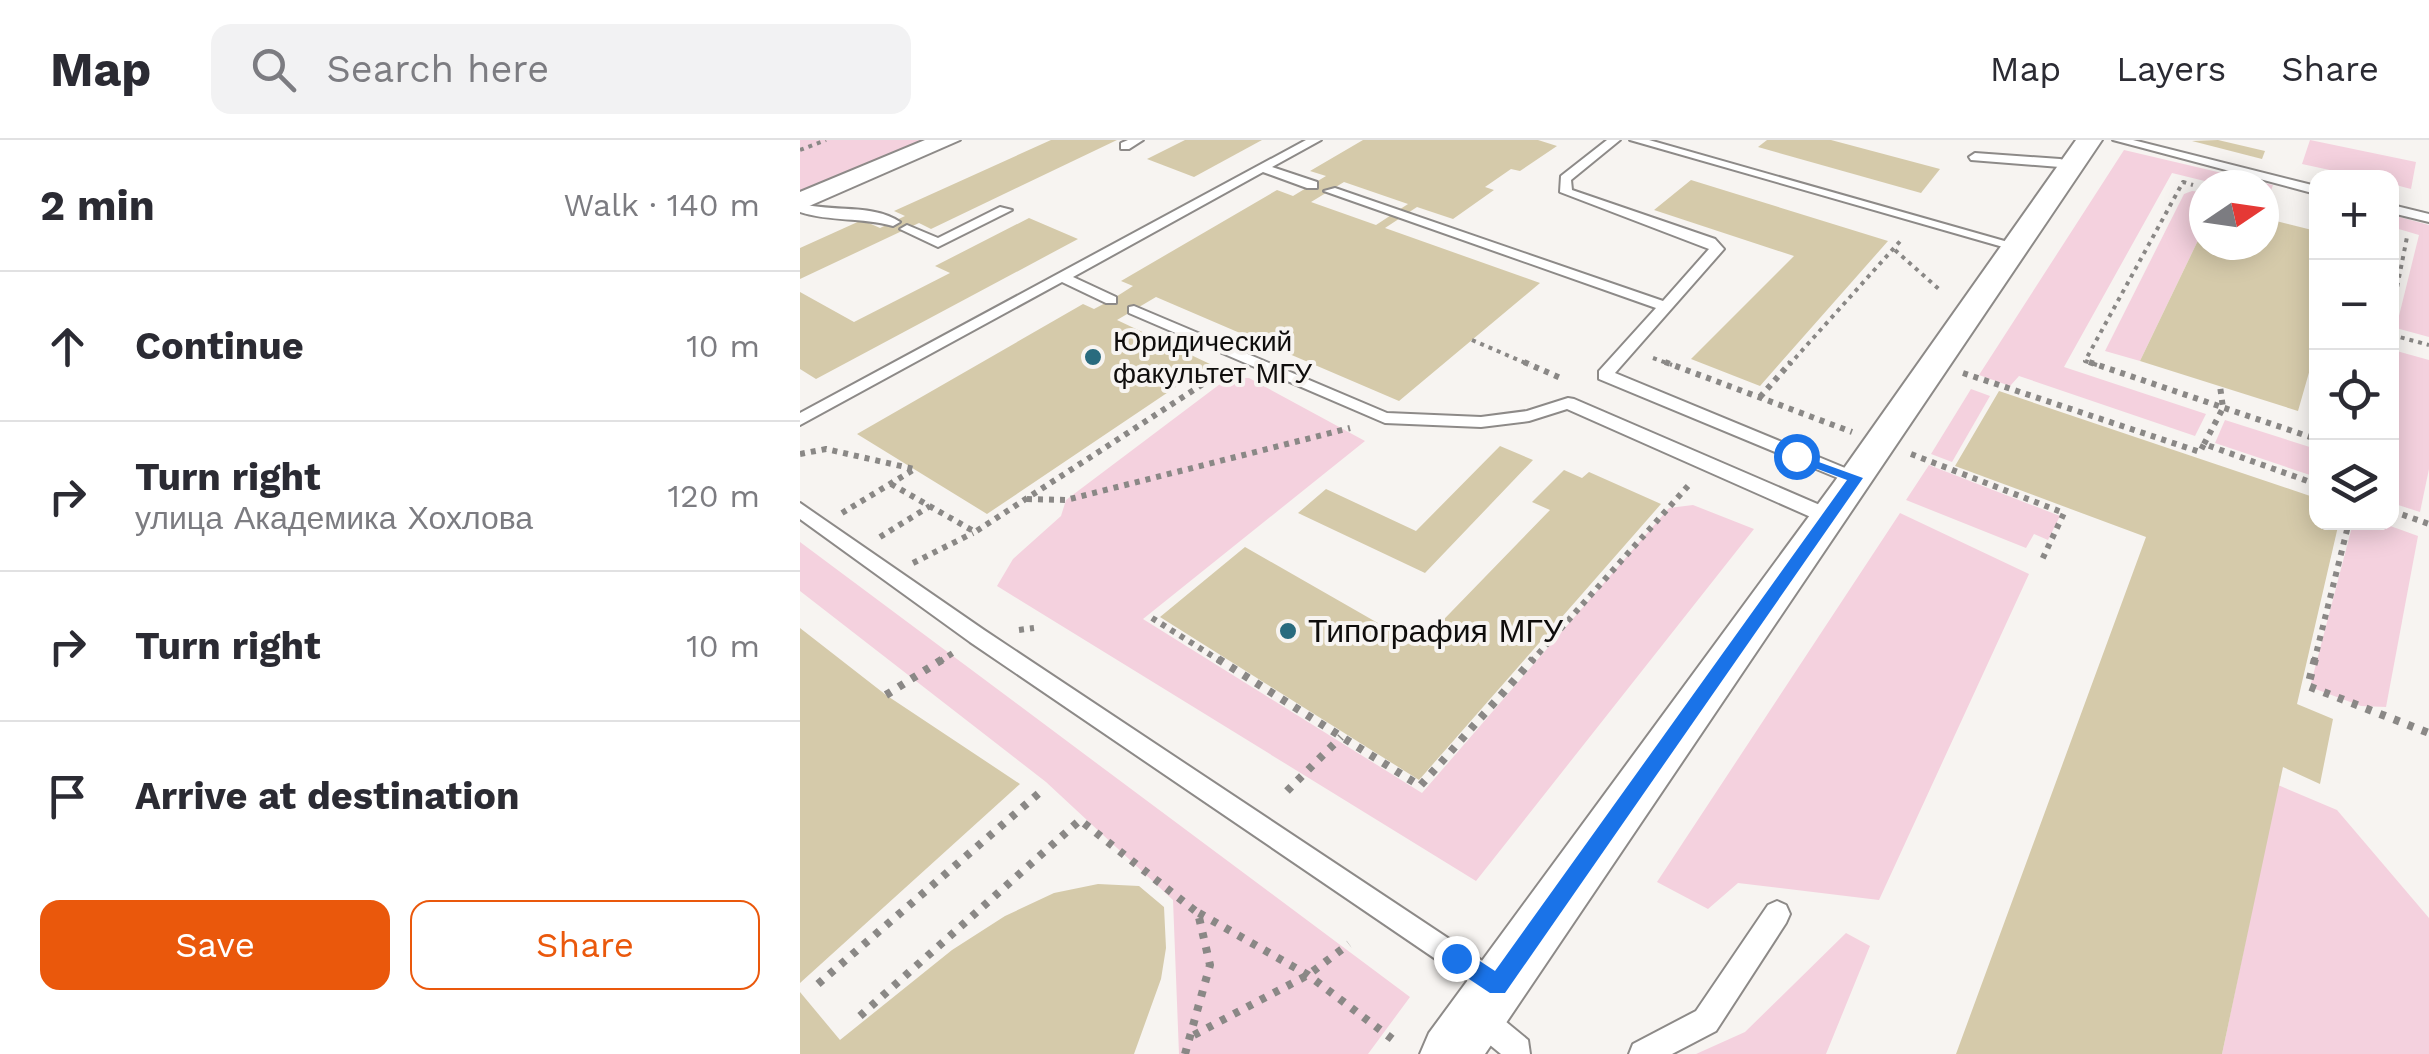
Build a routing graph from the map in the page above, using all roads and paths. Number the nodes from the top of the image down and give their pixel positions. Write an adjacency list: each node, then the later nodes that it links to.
1 (826, 140): 7 (path)
2 (947, 140): 15 (street)
3 (1314, 140): 10 (lane)
4 (1614, 140): 27 (lane)
5 (1636, 140): 21 (lane)
6 (2118, 140): 13 (lane)
7 (800, 150)
8 (2080, 152): 9 (lane); 21 (street)
9 (1974, 157)
10 (1262, 168): 12 (lane); 23 (lane)
11 (2183, 182): 36 (path)
12 (1312, 184)
13 (2309, 188)
14 (1330, 191): 27 (lane)
15 (800, 205): 16 (lane)
16 (1005, 210)
17 (2399, 211): 18 (lane)
18 (2429, 218)
19 (1889, 233): 22 (path)
20 (2399, 236): 24 (path)
21 (2015, 246): 44 (street)
22 (1895, 250): 25 (path); 35 (path)
23 (1062, 277): 26 (lane); 38 (lane)
24 (2399, 280)
25 (1942, 291)
26 (1111, 300)
27 (1666, 307): 31 (lane)
28 (1134, 310): 32 (lane)
29 (2399, 337): 30 (path)
30 (2429, 345)
31 (1628, 349): 35 (path); 44 (lane)
32 (1241, 360): 37 (lane); 48 (path)
33 (1992, 383): 41 (path)
34 (2220, 386): 36 (path)
35 (1760, 397): 39 (path)
36 (2223, 408): 40 (path); 41 (path)
37 (1385, 418): 48 (path); 52 (lane)
38 (800, 420)
39 (1848, 430)
40 (2309, 437)
41 (2204, 444): 45 (path)
42 (800, 454): 46 (path)
43 (1933, 462): 58 (path)
44 (1856, 478): 52 (street)
45 (2309, 482)
46 (890, 484): 49 (path); 54 (path)
47 (1688, 486): 64 (path)
48 (1026, 499): 56 (path)
49 (930, 506): 56 (path); 57 (path)
50 (800, 510): 54 (lane)
51 (2399, 513): 53 (path)
52 (1830, 517): 72 (street)
53 (2429, 524)
54 (821, 526): 57 (lane)
55 (2347, 530): 63 (path)
56 (974, 532): 59 (path)
57 (856, 552): 59 (lane)
58 (2041, 562)
59 (888, 574): 61 (lane)
60 (1152, 618): 64 (path)
61 (977, 636): 62 (path); 72 (lane)
62 (886, 695)
63 (2429, 733)
64 (1340, 737): 66 (path)
65 (1046, 788): 71 (path)
66 (1287, 791)
67 (1198, 913): 70 (path); 73 (path); 74 (path)
68 (1777, 914): 79 (lane)
69 (1350, 944): 70 (path)
70 (1308, 975): 74 (path); 75 (path)
71 (818, 984)
72 (1487, 1001): 76 (lane); 78 (street)
73 (860, 1016)
74 (1193, 1036): 77 (path)
75 (1395, 1041)
76 (1518, 1050)
77 (1185, 1054)
78 (1450, 1054)
79 (1643, 1054)

